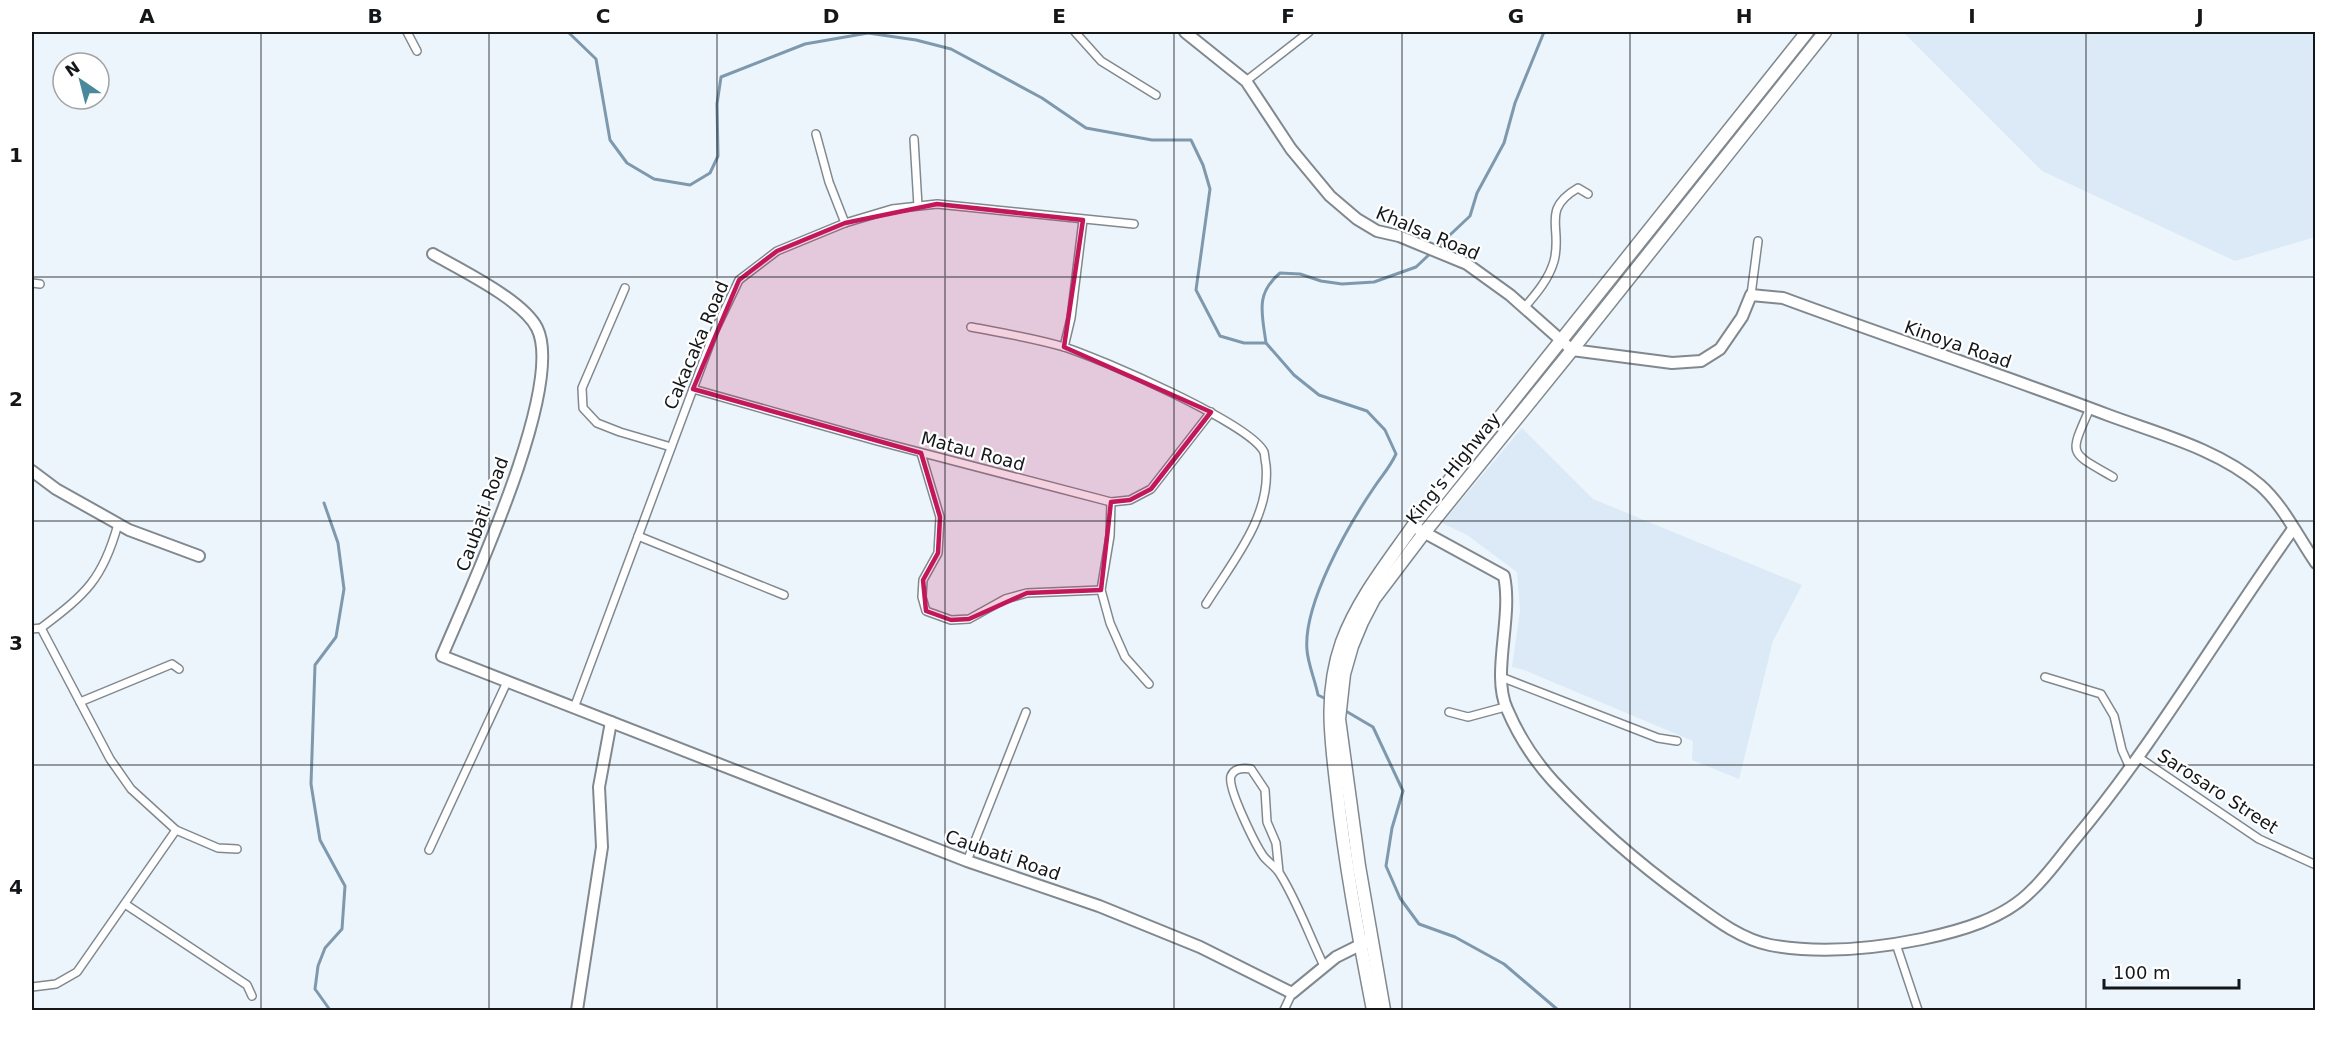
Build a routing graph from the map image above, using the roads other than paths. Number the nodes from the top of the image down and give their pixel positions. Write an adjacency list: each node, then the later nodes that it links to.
1 (407, 32): 7 (street)
2 (1075, 32): 9 (street)
3 (1185, 32): 8 (street, Khalsa Road)
4 (1309, 32): 8 (street)
5 (1807, 32): 25 (highway, King's Highway)
6 (1825, 32): 27 (highway, King's Highway)
7 (417, 51)
8 (1246, 81): 23 (street, Khalsa Road)
9 (1156, 95)
10 (816, 134): 15 (street)
11 (914, 139): 13 (street)
12 (1588, 194): 23 (street)
13 (918, 206): 14 (street, Cakacaka Road); 15 (street, Cakacaka Road)
14 (1083, 220): 16 (street, Cakacaka Road); 26 (street)
15 (845, 223): 28 (street, Cakacaka Road)
16 (1134, 224)
17 (1758, 241): 22 (street)
18 (433, 254): 50 (street, Caubati Road)
19 (32, 283): 20 (street)
20 (40, 284)
21 (625, 288): 31 (street)
22 (1751, 295): 27 (street); 29 (street, Kinoya Road)
23 (1524, 308): 25 (street, Khalsa Road)
24 (971, 327): 26 (street)
25 (1561, 339): 27 (street, Khalsa Road); 37 (highway, King's Highway)
26 (1064, 347): 30 (street)
27 (1572, 350): 37 (highway, King's Highway)
28 (693, 389): 31 (street, Cakacaka Road); 32 (street, Matau Road)
29 (2090, 408): 34 (street); 38 (street, Kinoya Road)
30 (1211, 412): 35 (street, Matau Road); 44 (street)
31 (671, 447): 39 (street, Cakacaka Road)
32 (921, 453): 35 (street, Matau Road); 42 (street)
33 (32, 471): 36 (street)
34 (2113, 477)
35 (1111, 502): 42 (street)
36 (118, 524): 40 (street); 45 (street)
37 (1418, 529): 48 (street); 68 (highway, King's Highway)
38 (2293, 529): 41 (street, Kinoya Road); 59 (street)
39 (638, 536): 43 (street); 54 (street, Cakacaka Road)
40 (200, 556)
41 (2316, 563)
42 (1101, 590): 51 (street)
43 (784, 595)
44 (1206, 604)
45 (41, 628): 46 (street); 52 (street)
46 (32, 629)
47 (178, 669): 52 (street)
48 (1501, 677): 53 (street); 58 (street)
49 (2045, 677): 60 (street)
50 (507, 682): 54 (street, Caubati Road); 63 (street)
51 (1149, 684)
52 (80, 702): 61 (street)
53 (1505, 707): 55 (street); 69 (street)
54 (574, 708): 57 (street, Caubati Road)
55 (1449, 711)
56 (1026, 712): 64 (street)
57 (611, 722): 64 (street, Caubati Road); 74 (street)
58 (1677, 741)
59 (2138, 757): 60 (street); 65 (street, Sarosaro Street)
60 (2130, 768): 69 (street)
61 (176, 830): 62 (street); 67 (street)
62 (237, 849)
63 (429, 850)
64 (967, 861): 72 (street, Caubati Road)
65 (2316, 865)
66 (1280, 872): 66 (street); 70 (street)
67 (125, 904): 71 (street); 73 (street)
68 (1366, 942): 70 (street); 76 (highway, King's Highway); 77 (highway, King's Highway)
69 (1896, 944): 78 (street)
70 (1324, 966): 72 (street)
71 (32, 987)
72 (1292, 993): 75 (street)
73 (252, 996)
74 (577, 1011)
75 (1284, 1011)
76 (1373, 1011)
77 (1384, 1011)
78 (1918, 1011)

